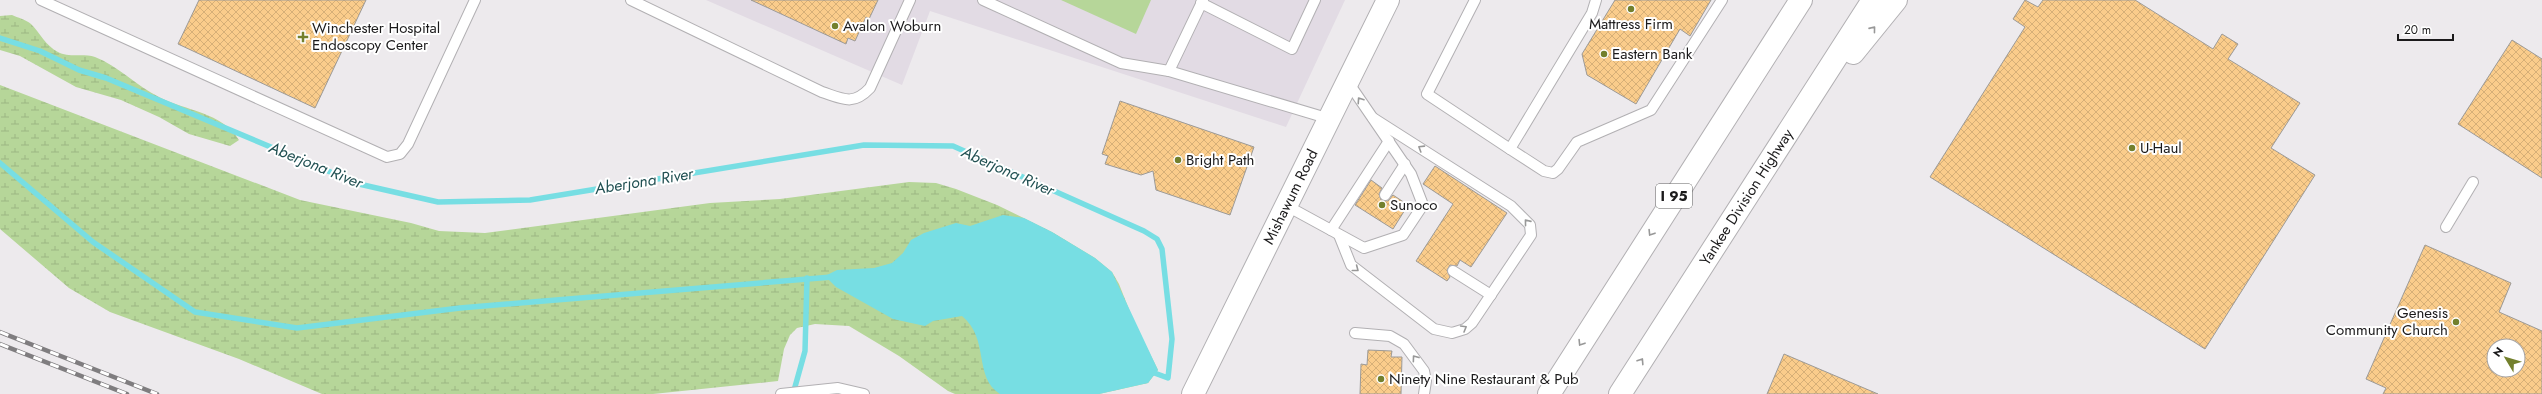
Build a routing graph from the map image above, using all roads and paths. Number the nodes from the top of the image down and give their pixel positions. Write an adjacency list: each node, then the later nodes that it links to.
1 (41, 0): 2 (lane)
2 (476, 0)
3 (631, 0): 4 (lane)
4 (910, 0)
5 (983, 0): 16 (lane)
6 (1314, 0): 15 (lane)
7 (1388, 0): 17 (main road, Mishawum Road)
8 (1475, 0): 22 (lane)
9 (1596, 0): 22 (lane)
10 (1722, 0): 22 (lane)
11 (1783, 0): 26 (main road)
12 (1801, 0): 26 (main road, I 95)
13 (1873, 0): 21 (main road, Yankee Division Highway)
14 (1896, 0): 21 (main road, one-way to 14)
15 (1202, 1): 16 (lane)
16 (1169, 71): 19 (lane)
17 (1348, 82): 18 (lane, one-way to 17); 19 (main road, Mishawum Road)
18 (1373, 118): 20 (lane); 31 (lane, one-way to 18)
19 (1330, 119): 27 (main road, Mishawum Road)
20 (1389, 141): 23 (lane); 29 (lane)
21 (1779, 146): 38 (main road, Yankee Division Highway, one-way to 21)
22 (1510, 149)
23 (1405, 164): 25 (lane); 29 (lane)
24 (2473, 182): 28 (lane)
25 (1385, 195)
26 (1668, 205): 37 (main road, I 95, one-way to 37)
27 (1287, 206): 29 (lane); 35 (main road, Mishawum Road)
28 (2446, 227)
29 (1335, 232): 31 (lane, one-way to 31)
30 (1453, 271): 31 (lane)
31 (1491, 295)
32 (1355, 333): 36 (lane, one-way to 32)
33 (781, 394): 34 (lane)
34 (864, 394)
35 (1193, 394)
36 (1424, 394)
37 (1549, 394)
38 (1620, 394)

